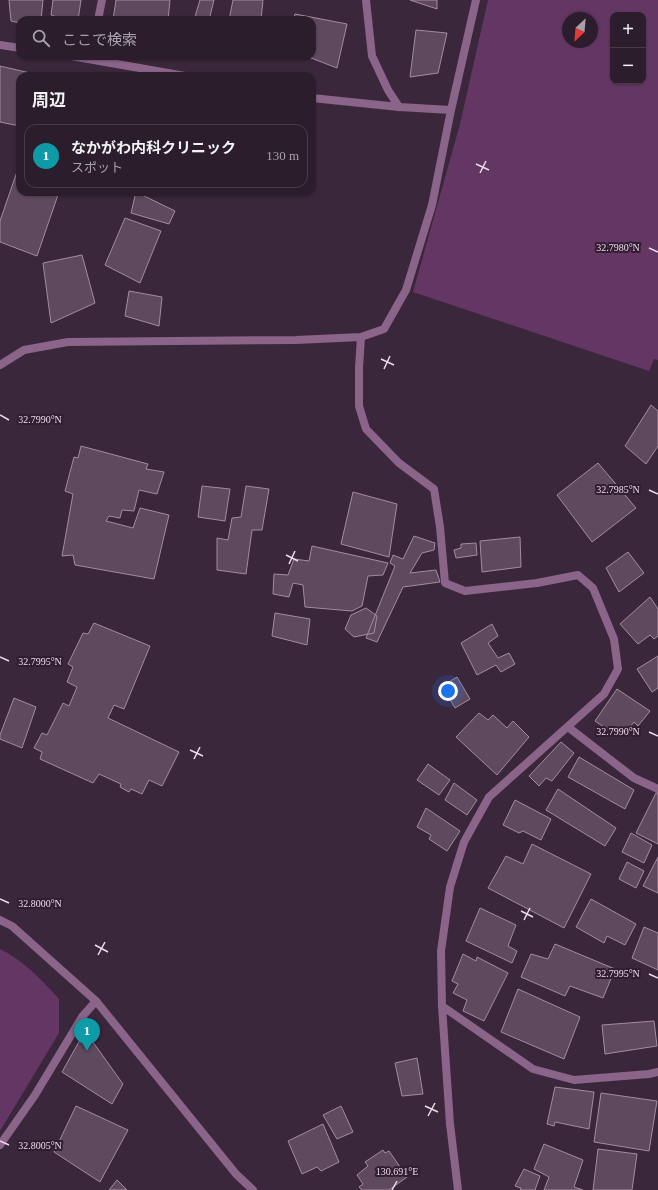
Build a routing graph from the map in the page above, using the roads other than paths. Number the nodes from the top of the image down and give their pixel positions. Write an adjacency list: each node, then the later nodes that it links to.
1 (102, 0): 4 (street)
2 (366, 0): 10 (street)
3 (476, 0): 11 (street)
4 (99, 16)
5 (0, 45): 6 (street)
6 (16, 47)
7 (106, 60): 8 (street)
8 (165, 72)
9 (316, 98): 10 (street)
10 (399, 107): 11 (street)
11 (451, 110): 12 (street)
12 (361, 337): 13 (street); 14 (street)
13 (0, 365)
14 (568, 727): 15 (street); 18 (street)
15 (658, 789)
16 (0, 920): 17 (street)
17 (96, 1001): 20 (street); 21 (street)
18 (442, 1006): 19 (street); 22 (street)
19 (658, 1072)
20 (0, 1145)
21 (253, 1190)
22 (458, 1190)

